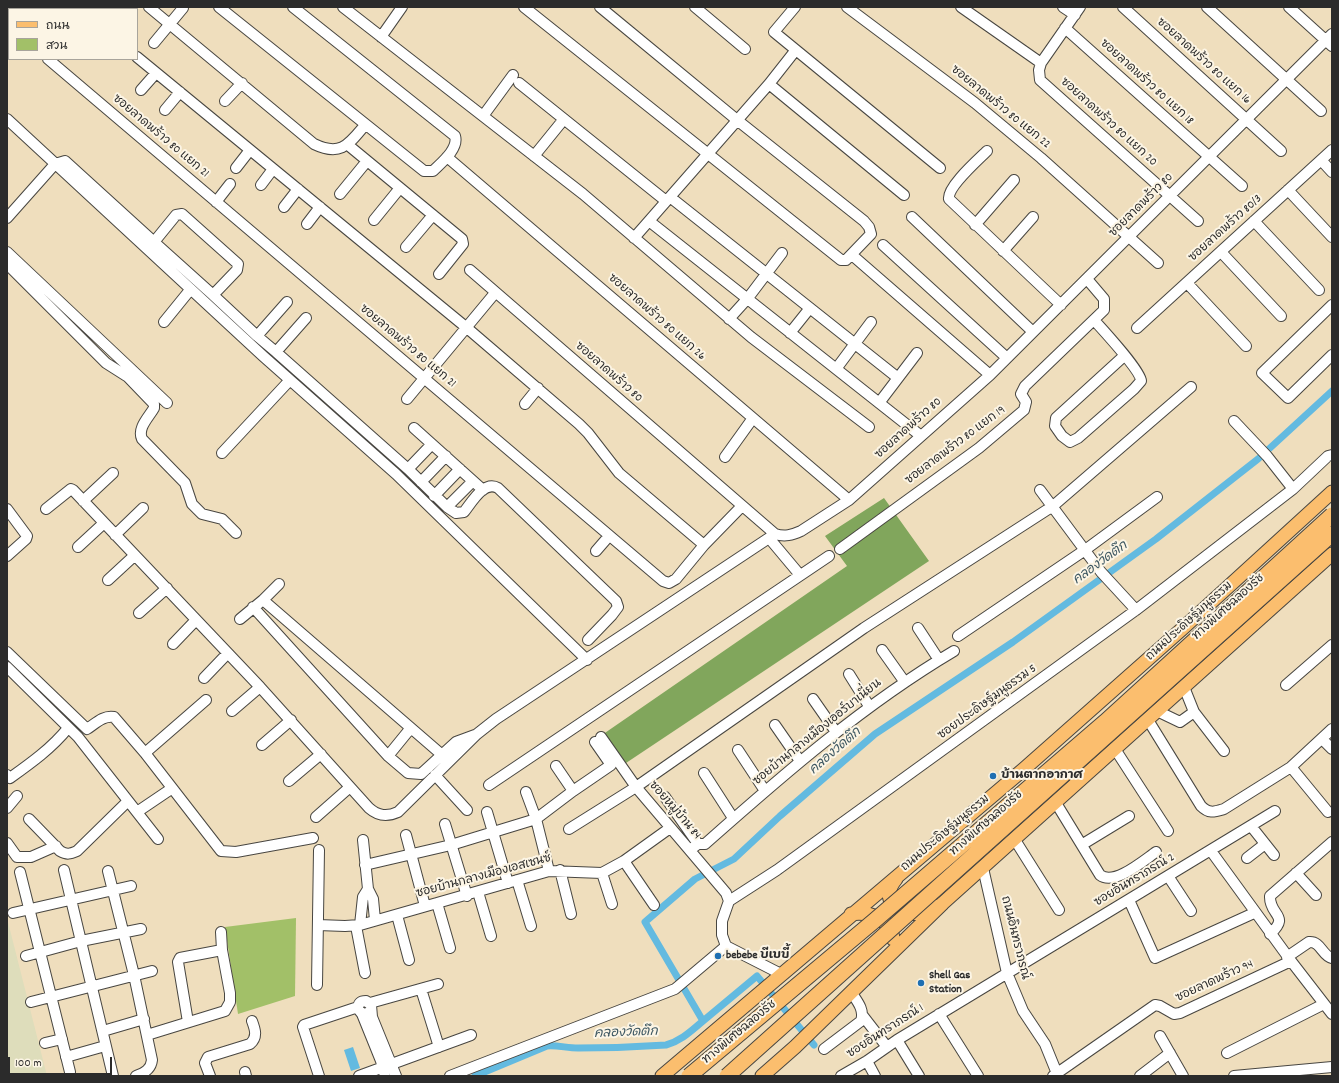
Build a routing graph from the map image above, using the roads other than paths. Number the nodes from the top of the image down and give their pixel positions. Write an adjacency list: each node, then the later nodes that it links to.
1 (149, 7): 18 (street)
2 (219, 7): 42 (street)
3 (293, 7): 50 (street)
4 (343, 7): 20 (street)
5 (402, 7): 20 (street)
6 (524, 7): 48 (street)
7 (600, 7): 40 (street)
8 (695, 7): 23 (street)
9 (795, 7): 24 (street)
10 (847, 7): 83 (street, ซอยลาดพร้าว 80 แยก 22)
11 (961, 7): 27 (street)
12 (1062, 7): 17 (street)
13 (1123, 7): 41 (street, ซอยลาดพร้าว 80 แยก 16)
14 (1207, 7): 29 (street)
15 (1289, 7): 21 (street)
16 (183, 8): 18 (street)
17 (1077, 11): 19 (street)
18 (170, 24): 22 (street); 30 (street)
19 (1065, 28): 27 (street); 51 (street, ซอยลาดพร้าว 80 แยก 18)
20 (381, 37): 37 (street)
21 (1330, 40): 29 (street, ซอยลาดพร้าว 80)
22 (154, 43)
23 (745, 49)
24 (796, 51): 31 (street); 56 (street)
25 (138, 58): 28 (street)
26 (49, 60): 70 (street, ซอยลาดพร้าว 80 แยก 21)
27 (1041, 63): 68 (street, ซอยลาดพร้าว 80 แยก 20)
28 (156, 73): 32 (street); 33 (street)
29 (1287, 80): 36 (street); 41 (street, ซอยลาดพร้าว 80)
30 (242, 83): 34 (street); 43 (street)
31 (769, 84): 40 (street); 67 (street)
32 (141, 90)
33 (180, 92): 35 (street); 44 (street)
34 (225, 102)
35 (164, 110)
36 (1321, 110)
37 (483, 116): 39 (street); 49 (street)
38 (7, 119): 54 (street)
39 (564, 120): 49 (street); 69 (street)
40 (737, 120): 48 (street); 93 (street)
41 (1247, 120): 47 (street, ซอยลาดพร้าว 80 แยก 16); 51 (street, ซอยลาดพร้าว 80)
42 (365, 125): 43 (street); 50 (street)
43 (348, 145): 53 (street)
44 (250, 150): 55 (street); 57 (street)
45 (1332, 150): 52 (street, ซอยลาดพร้าว 80/3)
46 (987, 151): 82 (street)
47 (1280, 151)
48 (707, 154): 69 (street); 93 (street)
49 (534, 156): 85 (street)
50 (447, 157): 139 (street, ซอยลาดพร้าว 80 แยก 26)
51 (1210, 158): 62 (street, ซอยลาดพร้าว 80 แยก 18); 68 (street, ซอยลาดพร้าว 80)
52 (1321, 160): 58 (street); 65 (street, ซอยลาดพร้าว 80/3)
53 (367, 161): 63 (street); 66 (street)
54 (55, 164): 76 (street); 86 (street); 101 (street)
55 (236, 168)
56 (940, 168)
57 (273, 169): 61 (street); 64 (street)
58 (1332, 172)
59 (1014, 180): 82 (street)
60 (230, 184): 70 (street)
61 (260, 185)
62 (1242, 186)
63 (400, 188): 73 (street); 77 (street)
64 (298, 189): 71 (street); 72 (street)
65 (1288, 190): 80 (street, ซอยลาดพร้าว 80/3); 84 (street)
66 (340, 194)
67 (904, 195)
68 (1171, 196): 78 (street); 83 (street, ซอยลาดพร้าว 80)
69 (668, 199): 79 (street); 97 (street)
70 (216, 202): 131 (street, ซอยลาดพร้าว 80 แยก 21)
71 (284, 207)
72 (320, 207): 81 (street); 116 (street)
73 (433, 215): 88 (street); 98 (street)
74 (912, 217): 118 (street)
75 (1033, 217): 89 (street)
76 (7, 218)
77 (374, 220)
78 (1198, 220)
79 (649, 221): 85 (street); 105 (street)
80 (1254, 221): 91 (street, ซอยลาดพร้าว 80/3); 102 (street)
81 (307, 224)
82 (976, 225): 89 (street)
83 (1130, 237): 94 (street, ซอยลาดพร้าว 80 แยก 22); 99 (street, ซอยลาดพร้าว 80)
84 (1332, 237)
85 (634, 238): 112 (street)
86 (154, 242): 104 (street); 104 (street)
87 (883, 245): 127 (street)
88 (406, 247)
89 (1003, 251): 107 (street)
90 (7, 252): 136 (street)
91 (1221, 252): 100 (street, ซอยลาดพร้าว 80/3); 110 (street)
92 (782, 253): 97 (street)
93 (852, 255): 129 (street)
94 (1158, 263)
95 (7, 264): 170 (street)
96 (470, 270): 103 (street, ซอยลาดพร้าว 80)
97 (767, 273): 105 (street); 109 (street)
98 (439, 274)
99 (1087, 279): 107 (street, ซอยลาดพร้าว 80); 113 (street, ซอยลาดพร้าว 80 แยก 19)
100 (1187, 282): 117 (street, ซอยลาดพร้าว 80/3); 122 (street)
101 (190, 290): 114 (street); 132 (street)
102 (1319, 290)
103 (495, 293): 116 (street); 162 (street, ซอยลาดพร้าว 80)
104 (213, 295): 120 (street)
105 (748, 298): 112 (street); 119 (street)
106 (287, 302): 120 (street)
107 (1061, 305): 118 (street, ซอยลาดพร้าว 80)
108 (1332, 305): 125 (street)
109 (810, 308): 119 (street); 121 (street)
110 (1281, 316)
111 (306, 318): 123 (street)
112 (729, 319): 141 (street)
113 (1094, 320): 126 (street); 177 (street, ซอยลาดพร้าว 80 แยก 19)
114 (164, 322)
115 (871, 322): 121 (street)
116 (467, 328): 131 (street); 134 (street)
117 (1137, 328)
118 (1033, 332): 127 (street, ซอยลาดพร้าว 80)
119 (790, 333): 128 (street)
120 (257, 336): 123 (street)
121 (856, 344): 128 (street); 130 (street)
122 (1246, 346)
123 (276, 352): 149 (street)
124 (917, 353): 130 (street)
125 (1332, 355)
126 (1124, 356): 126 (street)
127 (1007, 358): 129 (street, ซอยลาดพร้าว 80)
128 (836, 369): 137 (street)
129 (990, 375): 143 (street, ซอยลาดพร้าว 80)
130 (898, 378): 137 (street)
131 (424, 379): 135 (street); 173 (street, ซอยลาดพร้าว 80 แยก 21)
132 (290, 380): 145 (street); 203 (street)
133 (1191, 386): 163 (street)
134 (538, 388): 138 (street); 175 (street)
135 (407, 399)
136 (167, 403)
137 (879, 403): 143 (street)
138 (525, 404)
139 (753, 418): 148 (street); 160 (street, ซอยลาดพร้าว 80 แยก 26)
140 (1234, 421): 154 (street)
141 (868, 427)
142 (414, 428): 144 (street)
143 (921, 436): 160 (street, ซอยลาดพร้าว 80)
144 (432, 444): 147 (street); 149 (street)
145 (222, 453)
146 (1332, 455): 154 (street, ซอยประดิษฐ์มนูธรรม 5)
147 (446, 456): 150 (street); 153 (street)
148 (725, 457)
149 (408, 469): 153 (street)
150 (460, 469): 152 (street); 158 (street)
151 (113, 473): 161 (street)
152 (473, 481): 155 (street); 164 (street)
153 (421, 482): 158 (street)
154 (1293, 489): 190 (street, ซอยประดิษฐ์มนูธรรม 5)
155 (483, 490): 164 (street); 196 (street)
156 (1040, 490): 163 (street)
157 (1332, 492): 298 (main road, ถนนประดิษฐ์มนูธรรม)
158 (434, 496): 164 (street)
159 (1157, 497): 178 (street)
160 (849, 500): 174 (street, ซอยลาดพร้าว 80)
161 (83, 501): 166 (street); 169 (street)
162 (742, 506): 174 (street, ซอยลาดพร้าว 80); 175 (street, ซอยลาดพร้าว 80 แยก 21)
163 (1053, 506): 178 (street); 246 (street)
164 (447, 507)
165 (143, 508): 172 (street)
166 (46, 509)
167 (7, 510): 181 (street)
168 (1332, 515): 392 (highway, ทางพิเศษฉลองรัช, bridge)
169 (104, 523): 172 (street); 176 (street)
170 (236, 533)
171 (1332, 534): 393 (highway, ทางพิเศษฉลองรัช, bridge)
172 (115, 535): 182 (street)
173 (609, 536): 175 (street, ซอยลาดพร้าว 80 แยก 21); 179 (street)
174 (772, 536): 184 (street); 203 (street)
175 (704, 545)
176 (78, 547)
177 (840, 548)
178 (1085, 550): 190 (street); 195 (street)
179 (596, 551)
180 (1332, 554): 211 (main road)
181 (7, 556)
182 (134, 556): 185 (street); 187 (street)
183 (829, 556): 184 (street)
184 (800, 575): 244 (street)
185 (108, 580)
186 (279, 584): 188 (street)
187 (166, 588): 191 (street); 193 (street)
188 (263, 600): 189 (street); 222 (street)
189 (253, 608): 192 (street); 236 (street)
190 (1136, 610): 312 (street, ซอยประดิษฐ์มนูธรรม 5)
191 (139, 613)
192 (240, 619)
193 (196, 620): 197 (street); 202 (street)
194 (918, 628): 204 (street)
195 (958, 636)
196 (588, 640)
197 (173, 644)
198 (1332, 645): 209 (street)
199 (882, 650): 208 (street)
200 (954, 651): 204 (street, ซอยบ้านกลางเมืองเออร์บาเนี่ยน)
201 (7, 652): 221 (street)
202 (227, 654): 207 (street); 210 (street)
203 (587, 660): 225 (street)
204 (939, 660): 208 (street, ซอยบ้านกลางเมืองเออร์บาเนี่ยน)
205 (7, 667): 220 (street)
206 (849, 674): 214 (street)
207 (204, 678)
208 (904, 681): 214 (street, ซอยบ้านกลางเมืองเออร์บาเนี่ยน)
209 (1286, 685)
210 (260, 687): 215 (street); 218 (street)
211 (1184, 687): 216 (street); 217 (main road)
212 (813, 699): 224 (street)
213 (206, 700): 233 (street)
214 (869, 706): 224 (street, ซอยบ้านกลางเมืองเออร์บาเนี่ยน)
215 (232, 711)
216 (1194, 712): 217 (street); 232 (street)
217 (1152, 716): 229 (main road); 239 (street)
218 (291, 720): 228 (street); 234 (street)
219 (775, 725): 237 (street)
220 (68, 728): 226 (street); 241 (street)
221 (86, 729): 226 (street); 233 (street)
222 (410, 729): 235 (street); 236 (street)
223 (1332, 729): 227 (street)
224 (836, 732): 237 (street, ซอยบ้านกลางเมืองเออร์บาเนี่ยน)
225 (477, 734): 235 (street); 242 (street)
226 (78, 737): 253 (street)
227 (1322, 739): 230 (street); 239 (street)
228 (262, 745)
229 (1115, 749): 254 (main road); 270 (street)
230 (1332, 749)
231 (738, 750): 249 (street)
232 (1224, 751)
233 (145, 753): 247 (street)
234 (320, 754): 243 (street); 245 (street)
235 (441, 754): 236 (street)
236 (388, 756)
237 (800, 761): 249 (street, ซอยบ้านกลางเมืองเออร์บาเนี่ยน)
238 (556, 766): 248 (street)
239 (1291, 767): 260 (street)
240 (704, 773): 263 (street)
241 (7, 775)
242 (435, 775): 245 (street); 256 (street)
243 (289, 781)
244 (489, 785)
245 (350, 787): 262 (street)
246 (636, 787): 248 (street, ซอยหมู่บ้าน 84); 268 (street, ซอยหมู่บ้าน 84); 269 (street)
247 (171, 789): 258 (street); 273 (street)
248 (573, 791): 265 (street)
249 (765, 791): 263 (street, ซอยบ้านกลางเมืองเออร์บาเนี่ยน)
250 (526, 792): 265 (street)
251 (17, 796): 255 (street)
252 (665, 797): 282 (street)
253 (128, 801): 258 (street); 281 (street)
254 (1056, 802): 276 (main road); 278 (street)
255 (7, 808)
256 (467, 810)
257 (1275, 811): 267 (street, ซอยอินทราภรณ์ 2)
258 (137, 812): 274 (street)
259 (487, 812): 271 (street)
260 (1328, 812)
261 (1129, 816): 278 (street)
262 (316, 817)
263 (733, 818): 282 (street, ซอยบ้านกลางเมืองเออร์บาเนี่ยน)
264 (29, 819): 281 (street)
265 (536, 819): 271 (street); 297 (street)
266 (445, 824): 280 (street)
267 (1251, 826): 279 (street); 285 (street, ซอยอินทราภรณ์ 2)
268 (670, 828): 282 (street, ซอยหมู่บ้าน 84); 291 (street)
269 (569, 829)
270 (1168, 831)
271 (493, 832): 280 (street); 303 (street)
272 (406, 835): 287 (street)
273 (313, 838)
274 (158, 840)
275 (363, 840): 293 (street)
276 (1015, 840): 289 (main road); 318 (street)
277 (7, 843): 281 (street)
278 (1083, 844): 286 (street)
279 (1265, 844): 288 (street); 290 (street)
280 (451, 845): 287 (street); 309 (street)
281 (56, 846)
282 (698, 846): 292 (street, ซอยหมู่บ้าน 84); 292 (street, ซอยบ้านกลางเมืองเออร์บาเนี่ยน)
283 (1330, 847): 301 (street)
284 (319, 850): 326 (street)
285 (1211, 851): 302 (street, ซอยอินทราภรณ์ 2); 321 (street)
286 (1156, 852)
287 (411, 855): 293 (street); 316 (street)
288 (1274, 855)
289 (996, 856): 294 (main road); 298 (main road)
290 (1247, 858)
291 (624, 861): 300 (street); 315 (street)
292 (701, 861): 312 (street, ซอยหมู่บ้าน 84)
293 (365, 865): 305 (street)
294 (983, 868): 340 (main road); 345 (street, ถนนอินทราภรณ์)
295 (64, 870): 310 (street)
296 (108, 871): 306 (street)
297 (554, 871): 300 (street, ซอยบ้านกลางเมืองเอสเซนซ์); 303 (street, ซอยบ้านกลางเมืองเอสเซนซ์); 322 (street)
298 (902, 871): 323 (main road, ถนนประดิษฐ์มนูธรรม)
299 (20, 872): 317 (street)
300 (602, 873): 314 (street)
301 (1296, 874): 308 (street); 332 (street)
302 (1168, 876): 311 (street, ซอยอินทราภรณ์ 2); 319 (street)
303 (512, 881): 307 (street, ซอยบ้านกลางเมืองเอสเซนซ์); 328 (street)
304 (131, 886): 306 (street)
305 (368, 889): 325 (street); 327 (street)
306 (113, 890): 310 (street); 330 (street)
307 (478, 892): 309 (street, ซอยบ้านกลางเมืองเอสเซนซ์); 333 (street)
308 (1316, 895)
309 (466, 896): 313 (street, ซอยบ้านกลางเมืองเอสเซนซ์)
310 (71, 900): 317 (street); 334 (street)
311 (1129, 900): 321 (street); 345 (street, ซอยอินทราภรณ์ 2)
312 (729, 901): 335 (street)
313 (437, 903): 316 (street, ซอยบ้านกลางเมืองเอสเซนซ์); 336 (street)
314 (612, 904)
315 (654, 905)
316 (425, 906): 324 (street, ซอยบ้านกลางเมืองเอสเซนซ์)
317 (30, 909): 320 (street); 338 (street)
318 (1059, 910)
319 (1191, 911)
320 (13, 913)
321 (1254, 913): 332 (street)
322 (571, 914)
323 (851, 914): 340 (main road); 347 (main road, ถนนประดิษฐ์มนูธรรม)
324 (397, 915): 325 (street, ซอยบ้านกลางเมืองเอสเซนซ์); 343 (street)
325 (375, 920): 327 (street, ซอยบ้านกลางเมืองเอสเซนซ์)
326 (318, 925): 327 (street, ซอยบ้านกลางเมืองเอสเซนซ์); 351 (street)
327 (358, 925): 346 (street)
328 (531, 926)
329 (141, 929): 330 (street)
330 (123, 932): 334 (street); 348 (street)
331 (221, 932): 337 (street)
332 (1270, 934): 342 (street)
333 (491, 936)
334 (81, 941): 338 (street); 350 (street)
335 (726, 946): 347 (street); 390 (street)
336 (450, 948)
337 (222, 950): 362 (street); 362 (street)
338 (40, 952): 339 (street); 354 (street)
339 (26, 956)
340 (889, 956): 353 (main road)
341 (1332, 958): 342 (street)
342 (1289, 959): 356 (street); 382 (street, ซอยลาดพร้าว 94)
343 (409, 960)
344 (152, 971): 348 (street)
345 (1007, 973): 358 (street, ซอยอินทราภรณ์ 1); 382 (street, ถนนอินทราภรณ์)
346 (365, 974)
347 (781, 974): 391 (main road, ถนนประดิษฐ์มนูธรรม)
348 (134, 975): 350 (street); 360 (street)
349 (438, 984): 352 (street)
350 (92, 985): 354 (street); 363 (street)
351 (317, 985)
352 (421, 989): 357 (street); 371 (street)
353 (851, 992): 359 (street); 394 (main road)
354 (51, 996): 355 (street); 367 (street)
355 (31, 1002)
356 (1329, 1006): 374 (street)
357 (365, 1008): 379 (street); 387 (street)
358 (939, 1014): 368 (street, ซอยอินทราภรณ์ 1); 398 (street)
359 (863, 1016): 372 (street); 373 (street)
360 (144, 1019): 363 (street); 364 (street)
361 (252, 1021): 386 (street)
362 (188, 1022): 364 (street)
363 (103, 1030): 370 (street)
364 (147, 1035): 385 (street)
365 (471, 1035): 371 (street)
366 (1160, 1036): 375 (street)
367 (62, 1039): 369 (street); 376 (street)
368 (897, 1040): 372 (street, ซอยอินทราภรณ์ 1); 397 (street)
369 (45, 1043)
370 (105, 1046): 376 (street); 384 (street)
371 (439, 1047): 379 (street)
372 (887, 1047): 377 (street, ซอยอินทราภรณ์ 1)
373 (824, 1049)
374 (1227, 1053)
375 (1170, 1054): 399 (street); 400 (street)
376 (66, 1057): 380 (street)
377 (866, 1061): 395 (street, ซอยอินทราภรณ์ 1); 396 (street)
378 (1332, 1067): 381 (street)
379 (386, 1069): 388 (street); 389 (street)
380 (70, 1072)
381 (1307, 1073): 383 (street)
382 (1056, 1075)
383 (1262, 1075): 401 (street)
384 (113, 1076)
385 (136, 1076)
386 (210, 1076)
387 (319, 1076)
388 (359, 1076)
389 (396, 1076)
390 (450, 1076)
391 (662, 1076)
392 (689, 1076)
393 (727, 1076)
394 (762, 1076)
395 (841, 1076)
396 (875, 1076)
397 (919, 1076)
398 (978, 1076)
399 (1140, 1076)
400 (1183, 1076)
401 (1234, 1076)

